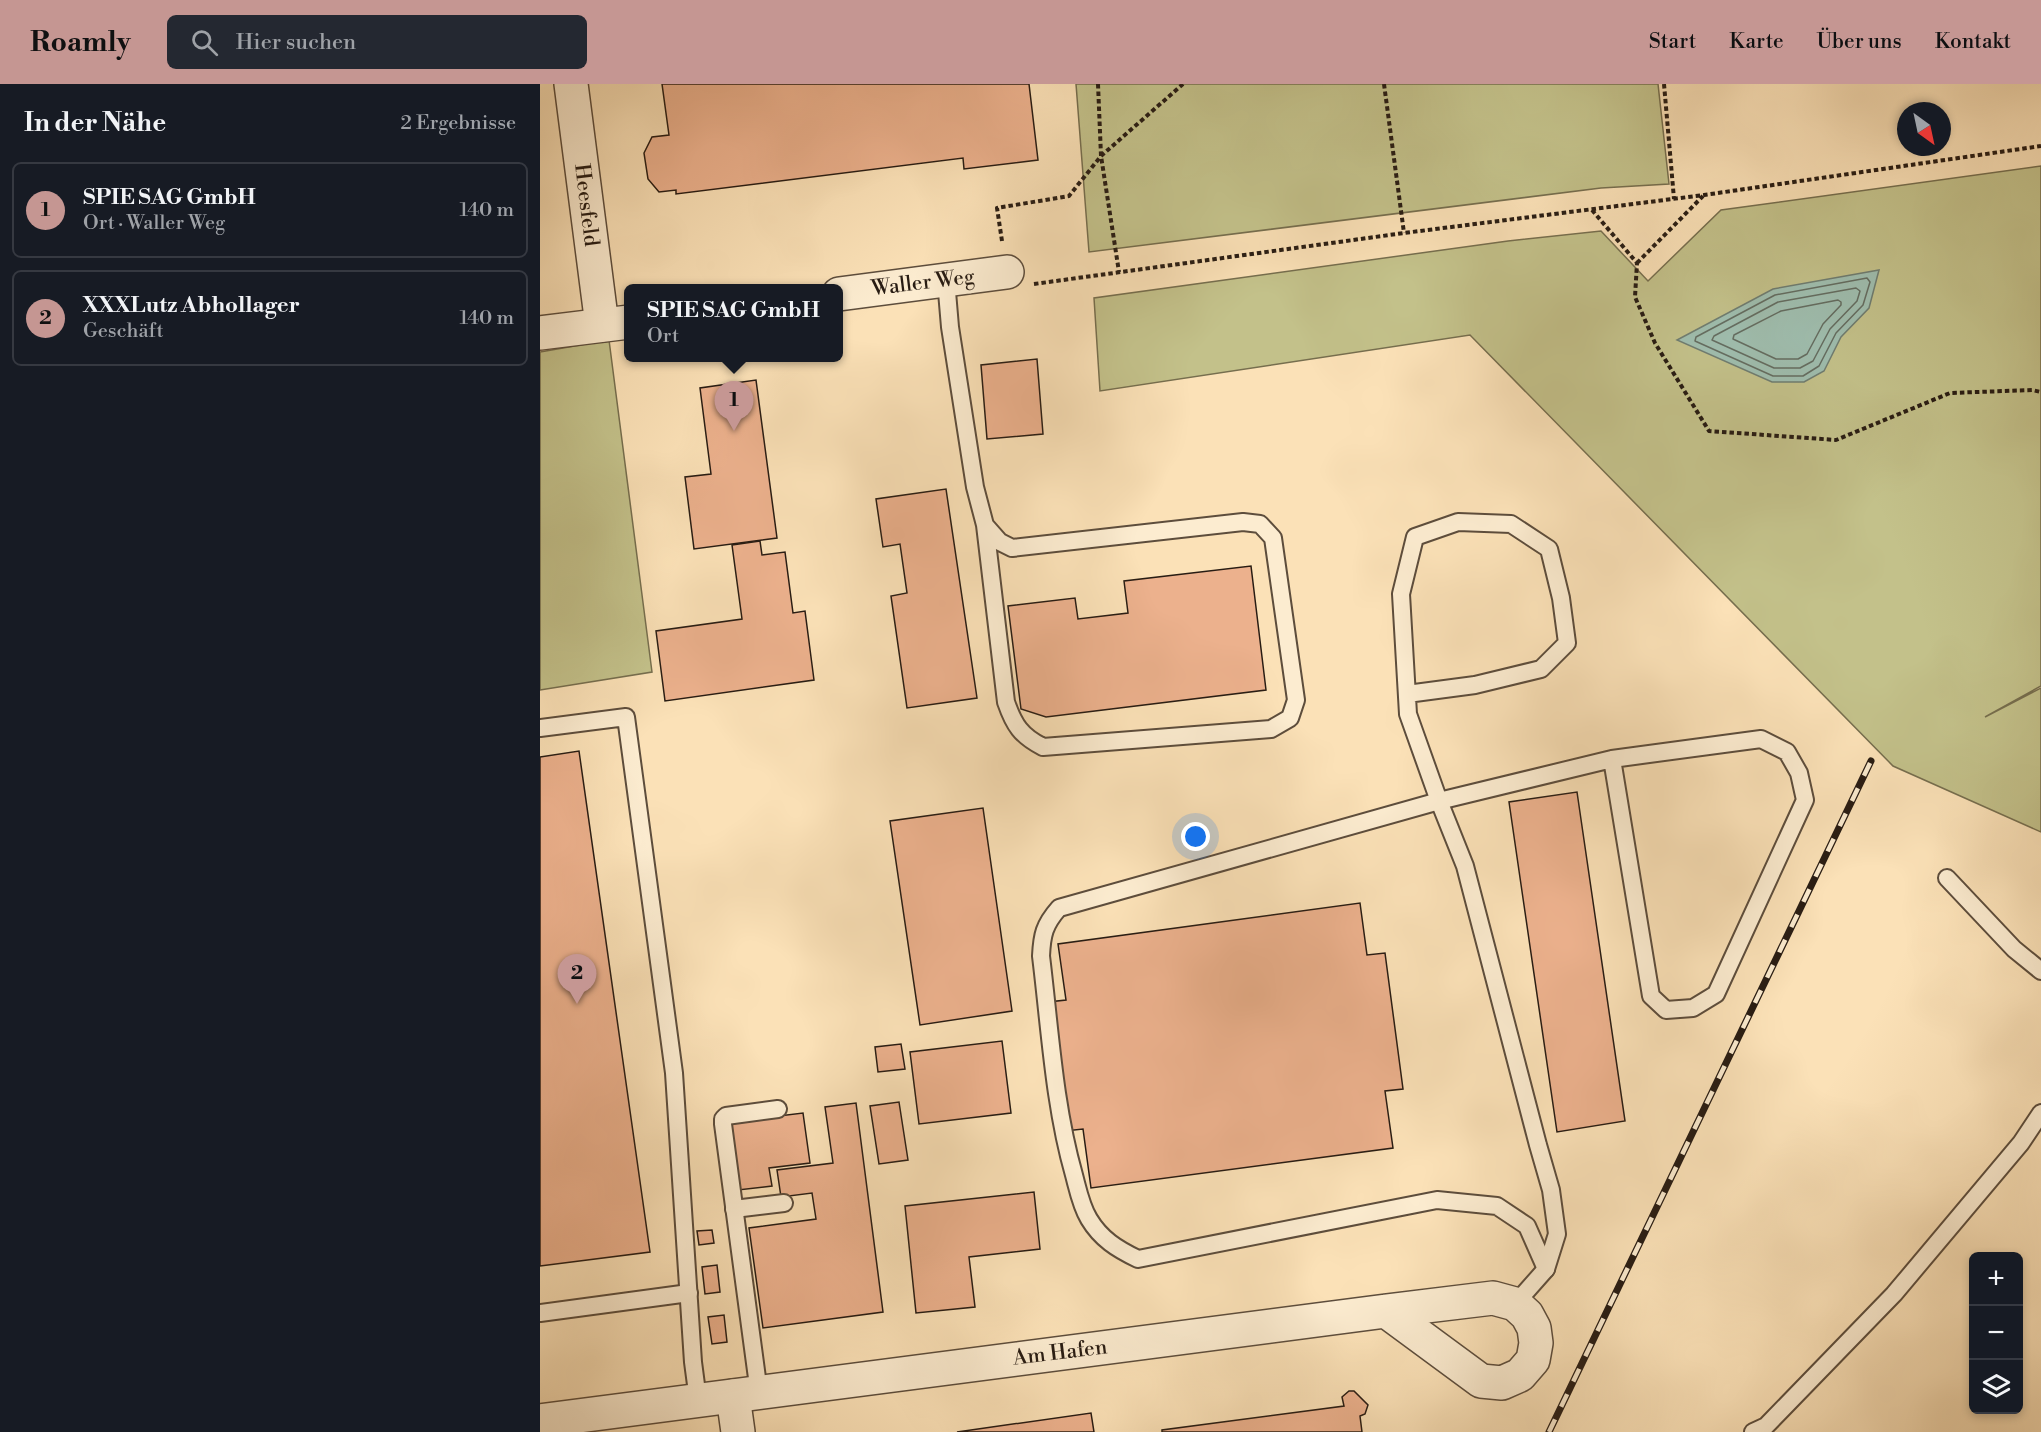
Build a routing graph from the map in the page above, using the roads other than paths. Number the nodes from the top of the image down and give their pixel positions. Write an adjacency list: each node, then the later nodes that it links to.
1 (571, 84): 5 (street, Heesfeld)
2 (1007, 272): 3 (street, Waller Weg)
3 (946, 280): 4 (street, Waller Weg); 7 (lane)
4 (843, 293)
5 (615, 323): 6 (street)
6 (540, 333)
7 (985, 525): 7 (lane)
8 (1407, 694): 8 (lane); 11 (lane)
9 (540, 728): 19 (lane)
10 (1612, 759): 10 (lane); 11 (lane)
11 (1439, 801): 18 (lane); 18 (lane)
12 (1947, 878): 13 (lane)
13 (2041, 971)
14 (778, 1109): 17 (lane)
15 (2041, 1113): 27 (lane)
16 (784, 1203): 17 (lane)
17 (734, 1209): 23 (lane)
18 (1546, 1269): 20 (lane)
19 (689, 1293): 22 (lane); 24 (lane)
20 (1515, 1304): 21 (street, Am Hafen); 21 (street)
21 (1386, 1311): 23 (street, Am Hafen)
22 (540, 1313)
23 (746, 1394): 24 (street, Am Hafen); 26 (street)
24 (699, 1400): 25 (street, Am Hafen)
25 (540, 1421)
26 (738, 1432)
27 (1753, 1432)

